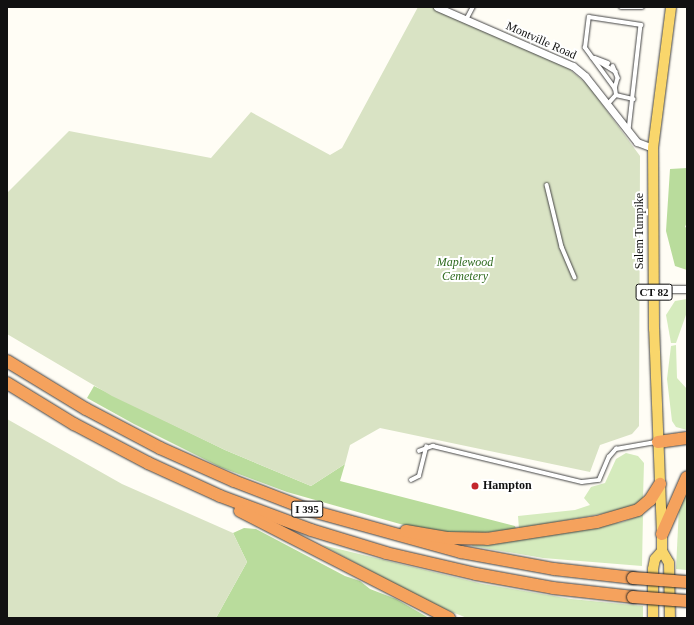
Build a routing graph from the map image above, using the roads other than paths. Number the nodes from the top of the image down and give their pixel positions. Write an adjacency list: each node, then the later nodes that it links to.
1 (437, 7): 6 (street, Montville Road)
2 (473, 7): 6 (lane)
3 (621, 7): 4 (lane)
4 (642, 7)
5 (671, 7): 17 (main road, Salem Turnpike / CT 82)
6 (466, 20): 15 (street, Montville Road)
7 (590, 55): 8 (lane); 12 (lane); 14 (lane)
8 (594, 58): 9 (lane); 11 (lane)
9 (608, 63)
10 (613, 66): 11 (lane)
11 (616, 72): 12 (lane)
12 (614, 88): 13 (lane)
13 (616, 96): 14 (lane); 15 (lane)
14 (634, 99): 16 (lane)
15 (607, 106): 16 (street, Montville Road)
16 (629, 133): 17 (street, Montville Road)
17 (653, 148): 20 (main road, Salem Turnpike / CT 82)
18 (547, 185): 19 (lane)
19 (575, 277)
20 (654, 289): 21 (street); 25 (main road, Salem Turnpike / CT 82)
21 (687, 289)
22 (7, 362): 32 (highway, I 395)
23 (7, 384): 31 (highway, I 395)
24 (687, 438): 25 (highway)
25 (658, 442): 26 (lane); 30 (main road, Salem Turnpike / CT 82)
26 (426, 447): 27 (lane); 29 (lane)
27 (419, 451)
28 (687, 477): 33 (highway)
29 (411, 480)
30 (660, 484): 32 (highway); 33 (main road, Salem Turnpike / CT 82)
31 (220, 496): 36 (highway, I 395, bridge); 37 (highway)
32 (375, 530): 35 (highway, I 395, bridge)
33 (662, 534): 34 (main road, Salem Turnpike / CT 82)
34 (662, 551): 38 (main road, Salem Turnpike / CT 82); 39 (main road, Salem Turnpike / CT 82)
35 (687, 582)
36 (687, 601)
37 (449, 618)
38 (653, 618)
39 (670, 618)

